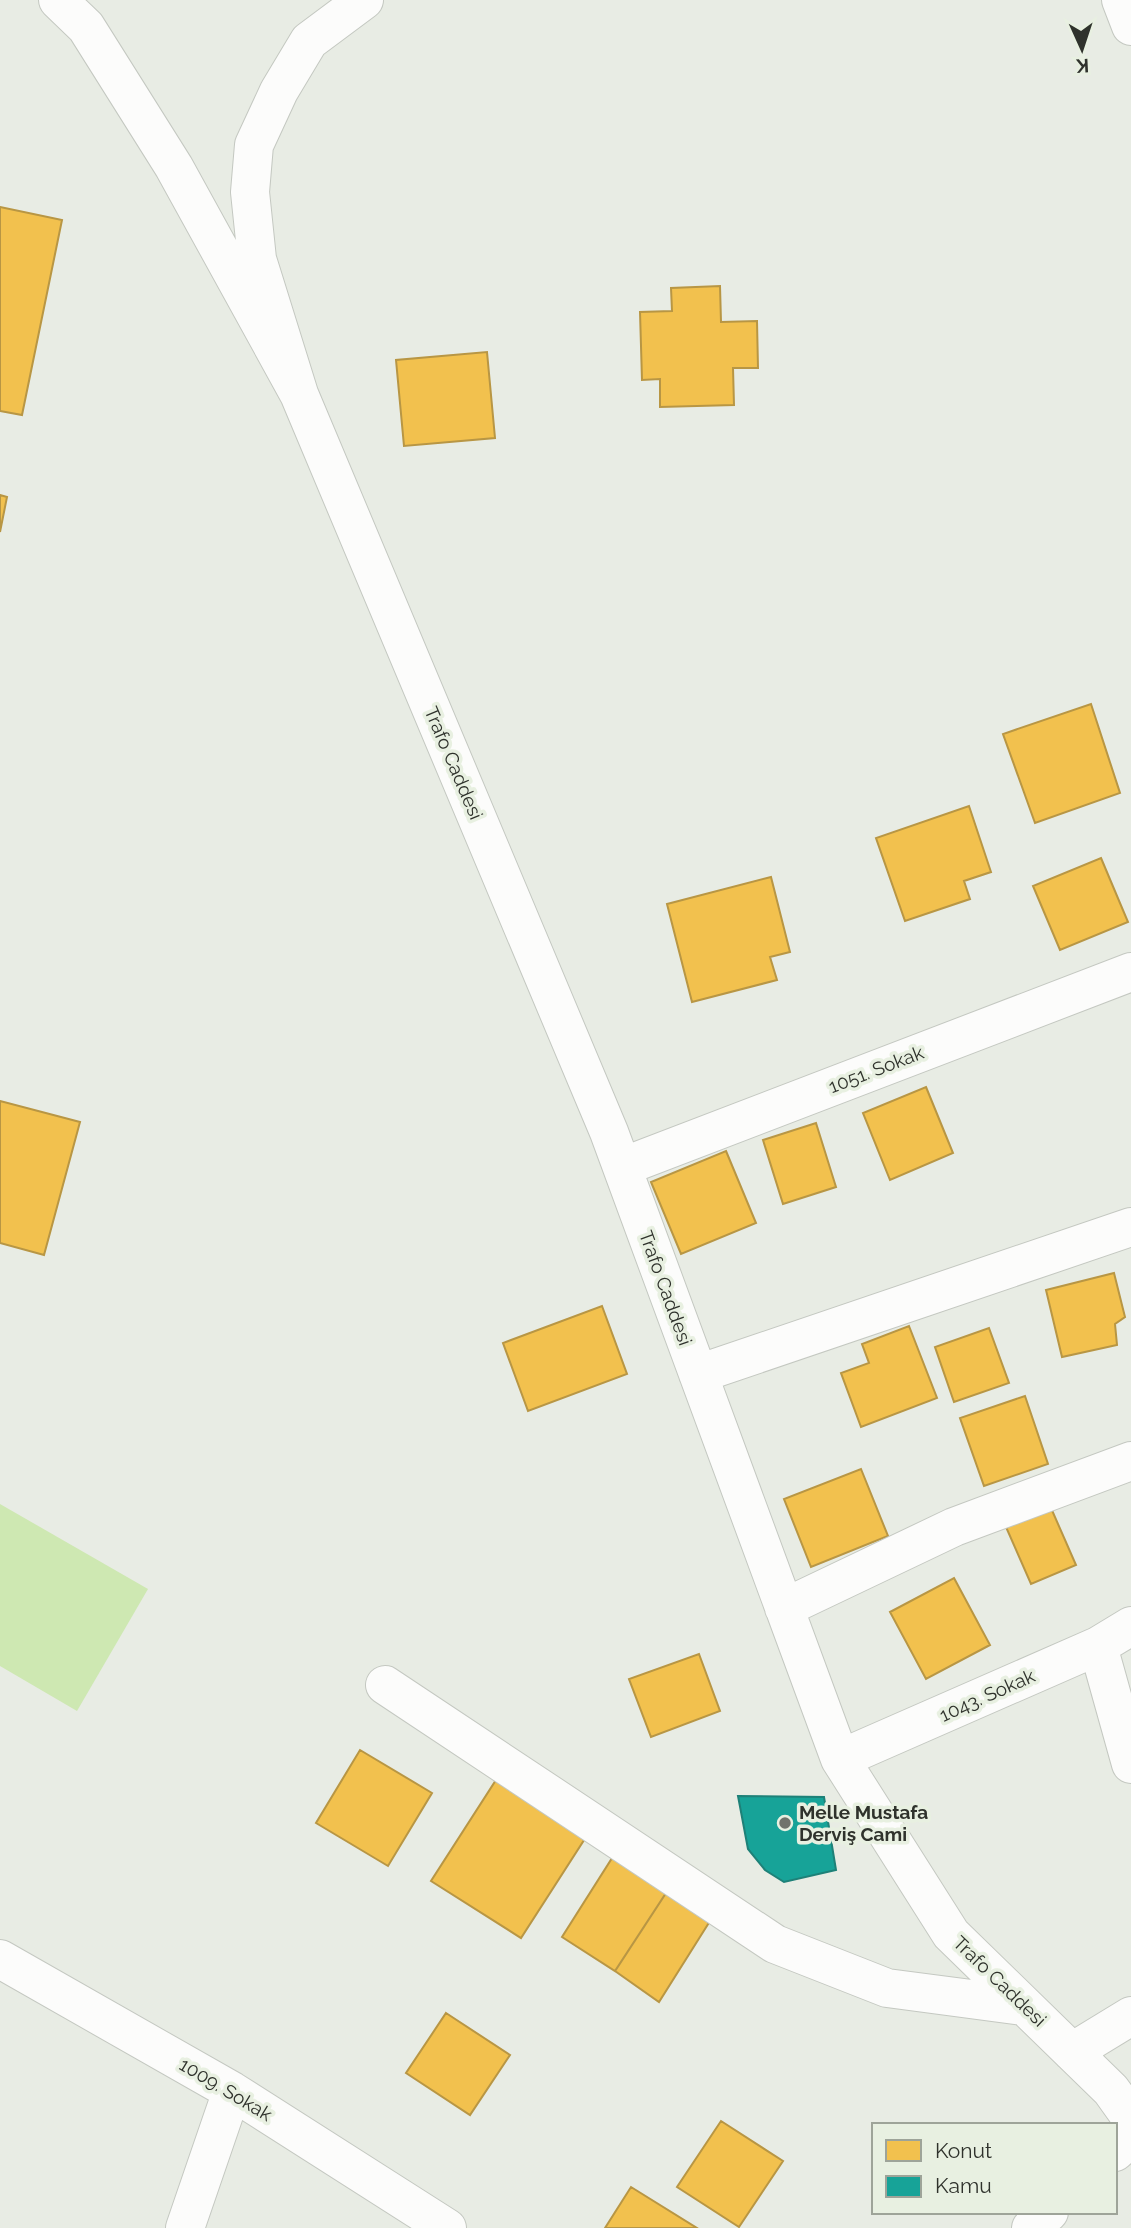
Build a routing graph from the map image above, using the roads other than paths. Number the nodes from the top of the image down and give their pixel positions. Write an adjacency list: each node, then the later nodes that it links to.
1 (58, 0): 5 (street)
2 (364, 0): 5 (street)
3 (1121, 0): 4 (street)
4 (1131, 26)
5 (299, 394): 7 (street, Trafo Caddesi)
6 (1131, 972): 7 (street, 1051. Sokak)
7 (622, 1167): 9 (street, Trafo Caddesi)
8 (1131, 1227): 9 (street)
9 (698, 1374): 11 (street, Trafo Caddesi)
10 (1131, 1461): 11 (street)
11 (784, 1608): 15 (street, Trafo Caddesi)
12 (1131, 1626): 13 (street, 1043. Sokak)
13 (1098, 1646): 15 (street, 1043. Sokak); 16 (street)
14 (385, 1685): 18 (street)
15 (840, 1759): 18 (street, Trafo Caddesi)
16 (1131, 1764)
17 (0, 1959): 21 (street, 1009. Sokak)
18 (1024, 2006): 20 (street, Trafo Caddesi)
19 (1131, 2016): 20 (street)
20 (1072, 2052): 22 (street, Trafo Caddesi)
21 (233, 2091): 26 (street); 27 (street, 1009. Sokak)
22 (1131, 2118)
23 (1131, 2137): 24 (street)
24 (1117, 2149)
25 (1047, 2214): 28 (street)
26 (185, 2228)
27 (447, 2228)
28 (1031, 2228)

